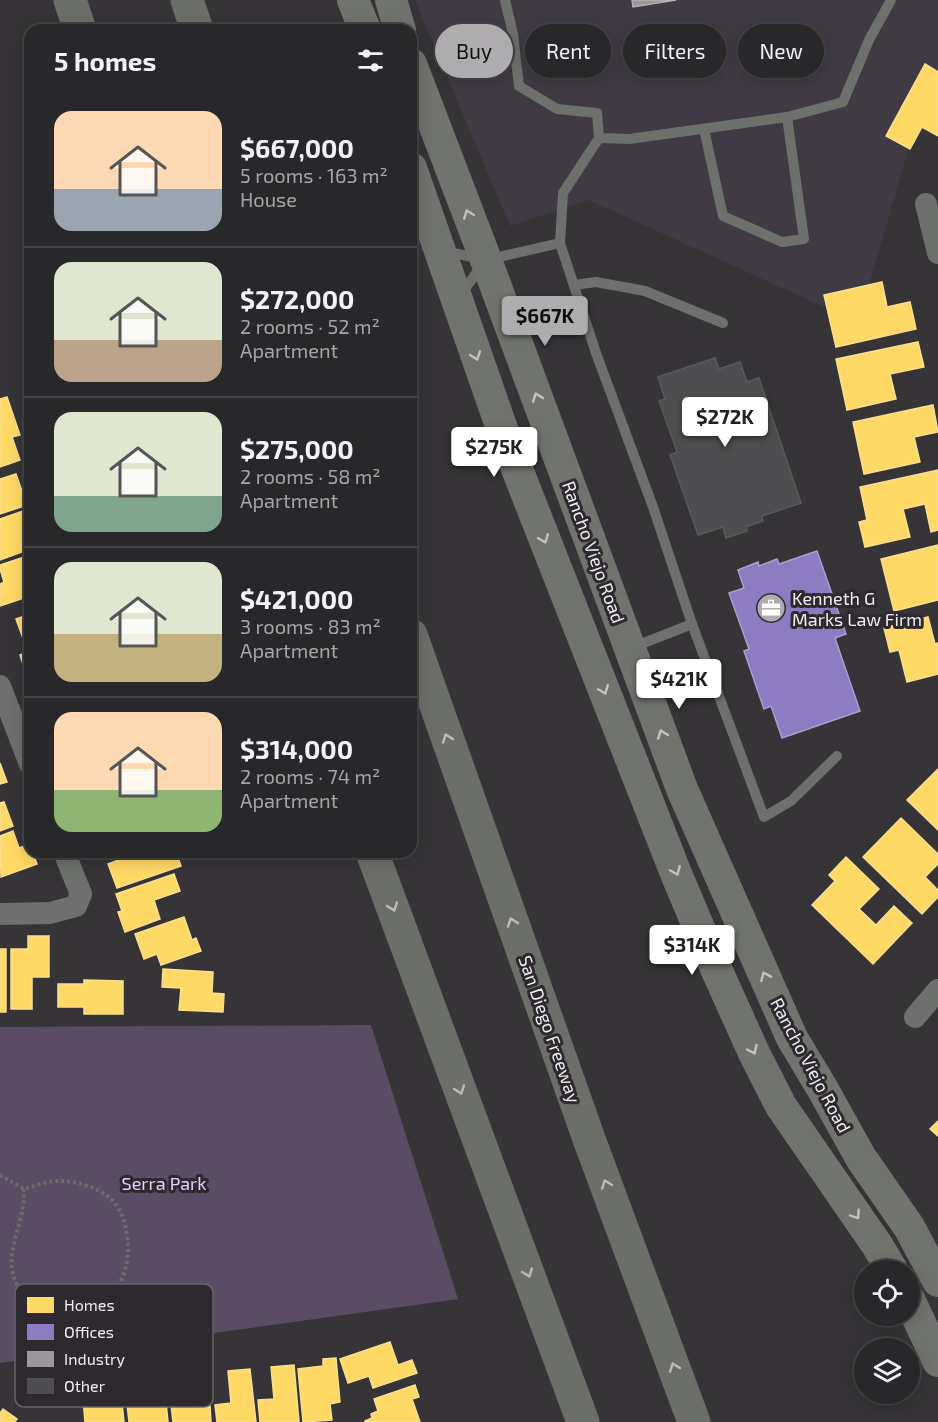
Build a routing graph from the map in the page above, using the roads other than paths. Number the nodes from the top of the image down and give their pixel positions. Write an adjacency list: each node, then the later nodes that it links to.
1 (70, 0): 7 (highway)
2 (187, 0): 8 (highway)
3 (354, 0): 9 (main road)
4 (391, 0): 10 (main road)
5 (506, 0): 14 (lane)
6 (891, 0): 12 (lane)
7 (78, 24)
8 (195, 24)
9 (363, 24)
10 (398, 24)
11 (417, 80): 20 (main road, Rancho Viejo Road, one-way to 11)
12 (788, 117): 13 (lane); 13 (lane)
13 (704, 129): 14 (lane)
14 (599, 138): 17 (lane)
15 (417, 185): 18 (main road)
16 (926, 204): 19 (street)
17 (560, 243): 20 (lane); 21 (lane)
18 (440, 250): 20 (lane); 22 (main road)
19 (938, 253)
20 (486, 260): 22 (lane); 25 (main road, Rancho Viejo Road, one-way to 20)
21 (574, 285): 23 (lane); 24 (lane)
22 (456, 301): 35 (main road, one-way to 35)
23 (723, 323)
24 (692, 624): 25 (lane); 29 (lane)
25 (630, 649): 36 (main road, Rancho Viejo Road, one-way to 25)
26 (417, 652): 40 (highway, San Diego Freeway, one-way to 26)
27 (0, 686): 28 (street)
28 (24, 748)
29 (837, 756)
30 (66, 858): 32 (street)
31 (374, 858): 39 (highway, one-way to 39)
32 (0, 914)
33 (938, 990): 34 (street)
34 (915, 1017)
35 (886, 1260)
36 (938, 1281)
37 (920, 1323): 38 (main road)
38 (938, 1361)
39 (583, 1422)
40 (694, 1422)

